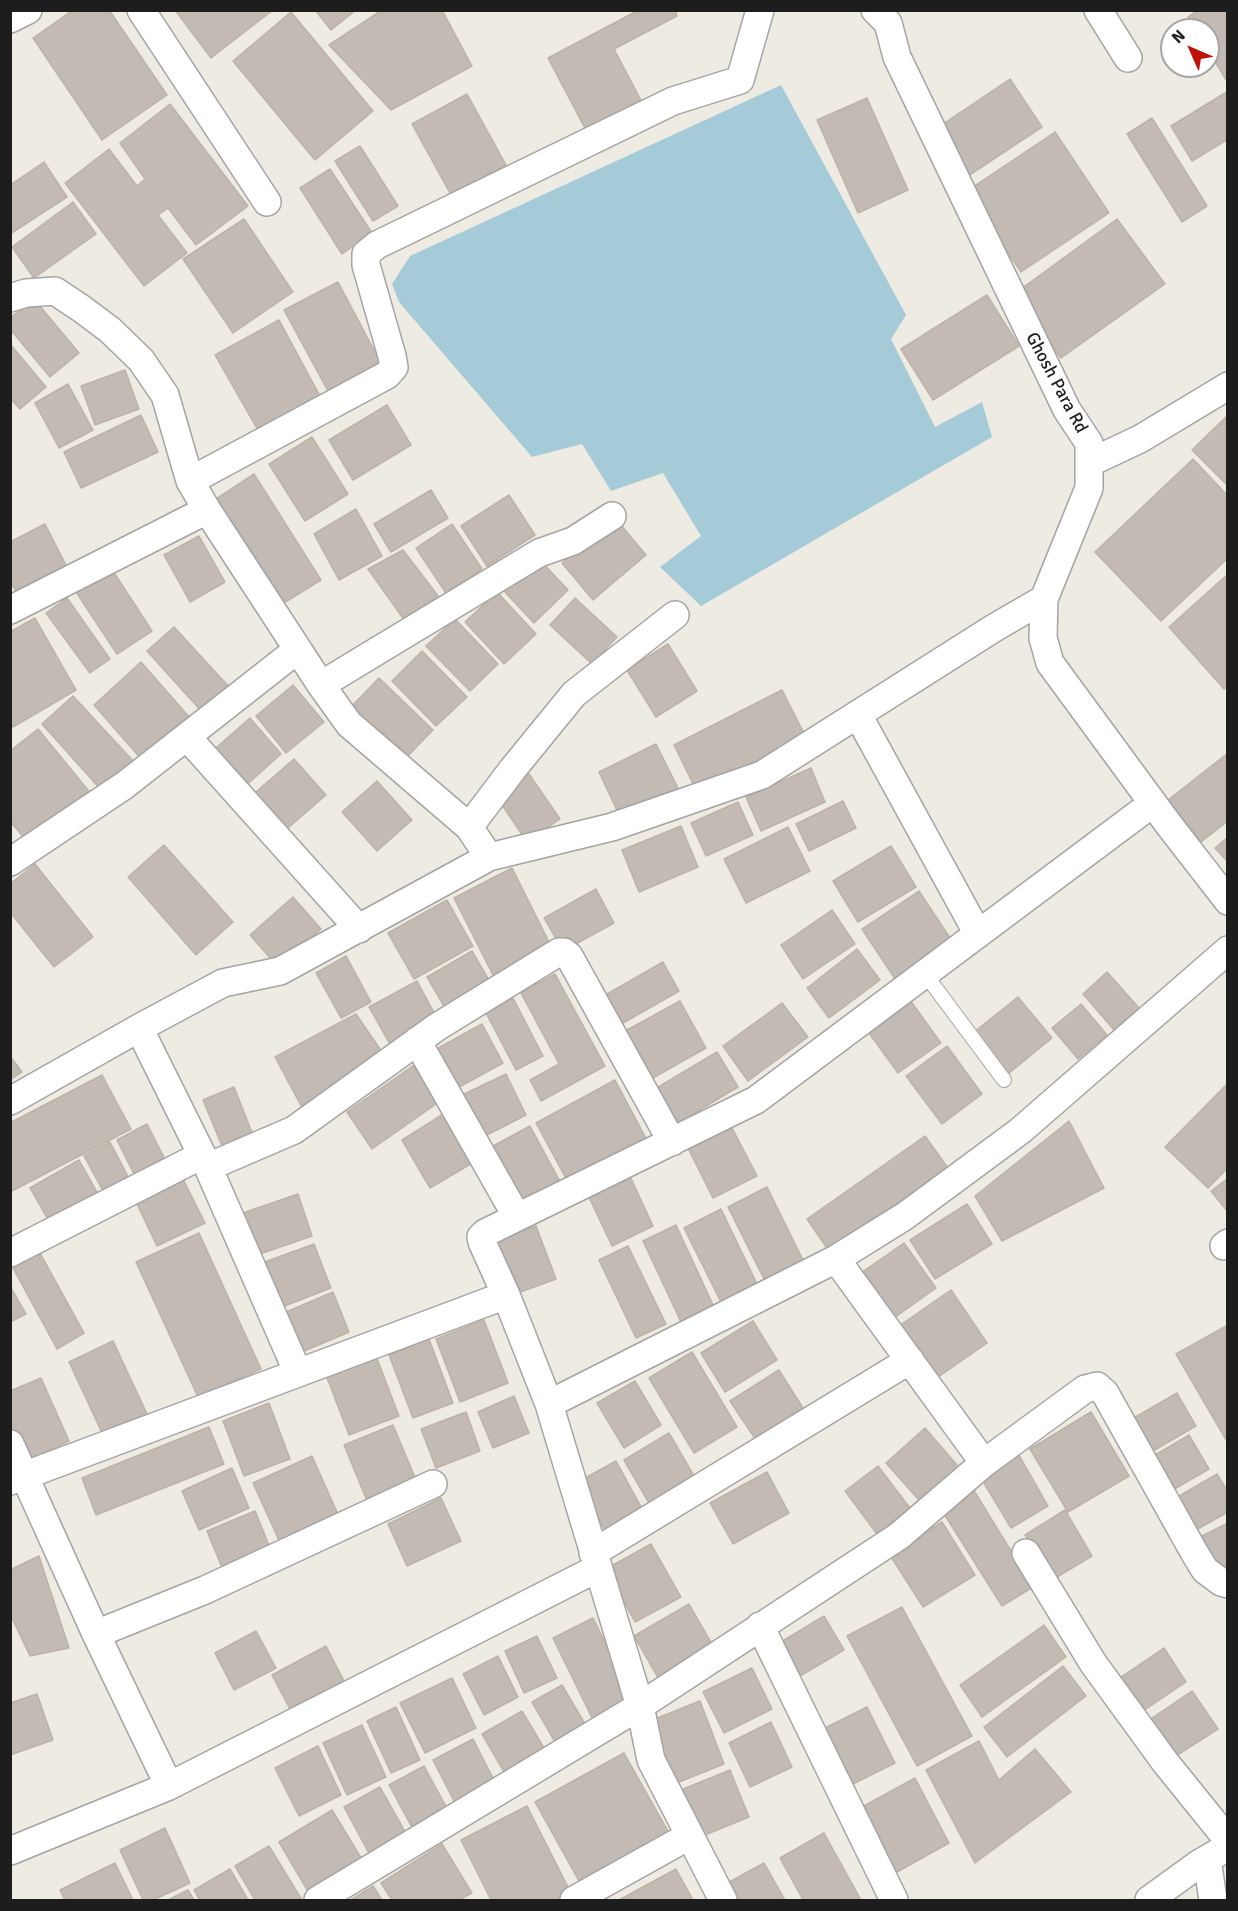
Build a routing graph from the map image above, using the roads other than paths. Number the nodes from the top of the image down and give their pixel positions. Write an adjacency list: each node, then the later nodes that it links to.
1 (28, 10): 6 (street)
2 (141, 10): 8 (street)
3 (760, 10): 12 (street)
4 (1098, 10): 7 (street)
5 (889, 15): 11 (street, Ghosh Para Rd)
6 (10, 19)
7 (1128, 58)
8 (267, 202)
9 (10, 298): 12 (street)
10 (1227, 387): 11 (street)
11 (1089, 463): 15 (street, Ghosh Para Rd)
12 (190, 481): 13 (street)
13 (207, 510): 16 (street); 18 (street)
14 (612, 516): 19 (street)
15 (1044, 599): 20 (street); 22 (street, Ghosh Para Rd)
16 (10, 610)
17 (675, 615): 23 (street)
18 (297, 650): 19 (street); 21 (street)
19 (321, 685): 23 (street)
20 (858, 715): 24 (street); 28 (street)
21 (187, 736): 25 (street); 27 (street)
22 (1153, 803): 26 (street, Ghosh Para Rd); 28 (street)
23 (470, 827): 24 (street)
24 (489, 857): 27 (street)
25 (10, 861)
26 (1227, 901)
27 (359, 929): 31 (street)
28 (978, 934): 30 (street)
29 (1227, 950): 39 (street)
30 (925, 974): 33 (lane); 35 (street)
31 (139, 1028): 34 (street); 36 (street)
32 (417, 1041): 35 (street); 36 (street); 37 (street)
33 (1004, 1080)
34 (10, 1101)
35 (672, 1142): 37 (street)
36 (205, 1161): 38 (street); 42 (street)
37 (517, 1217): 40 (street)
38 (10, 1253)
39 (836, 1259): 41 (street); 43 (street)
40 (506, 1294): 42 (street); 43 (street)
41 (910, 1360): 45 (street); 49 (street)
42 (298, 1373): 46 (street)
43 (549, 1404): 49 (street)
44 (10, 1444): 46 (street)
45 (984, 1462): 50 (street); 51 (street)
46 (18, 1478): 52 (street)
47 (433, 1485): 52 (street)
48 (1026, 1553): 56 (street)
49 (596, 1560): 53 (street); 54 (street)
50 (1227, 1584)
51 (760, 1626): 53 (street); 62 (street)
52 (96, 1634): 54 (street)
53 (640, 1706): 55 (street); 59 (street)
54 (168, 1786): 57 (street)
55 (689, 1836): 60 (street); 61 (street)
56 (1227, 1840)
57 (10, 1851)
58 (1217, 1853): 63 (street); 64 (street)
59 (318, 1900)
60 (574, 1900)
61 (723, 1900)
62 (894, 1900)
63 (1149, 1900)
64 (1213, 1900)

